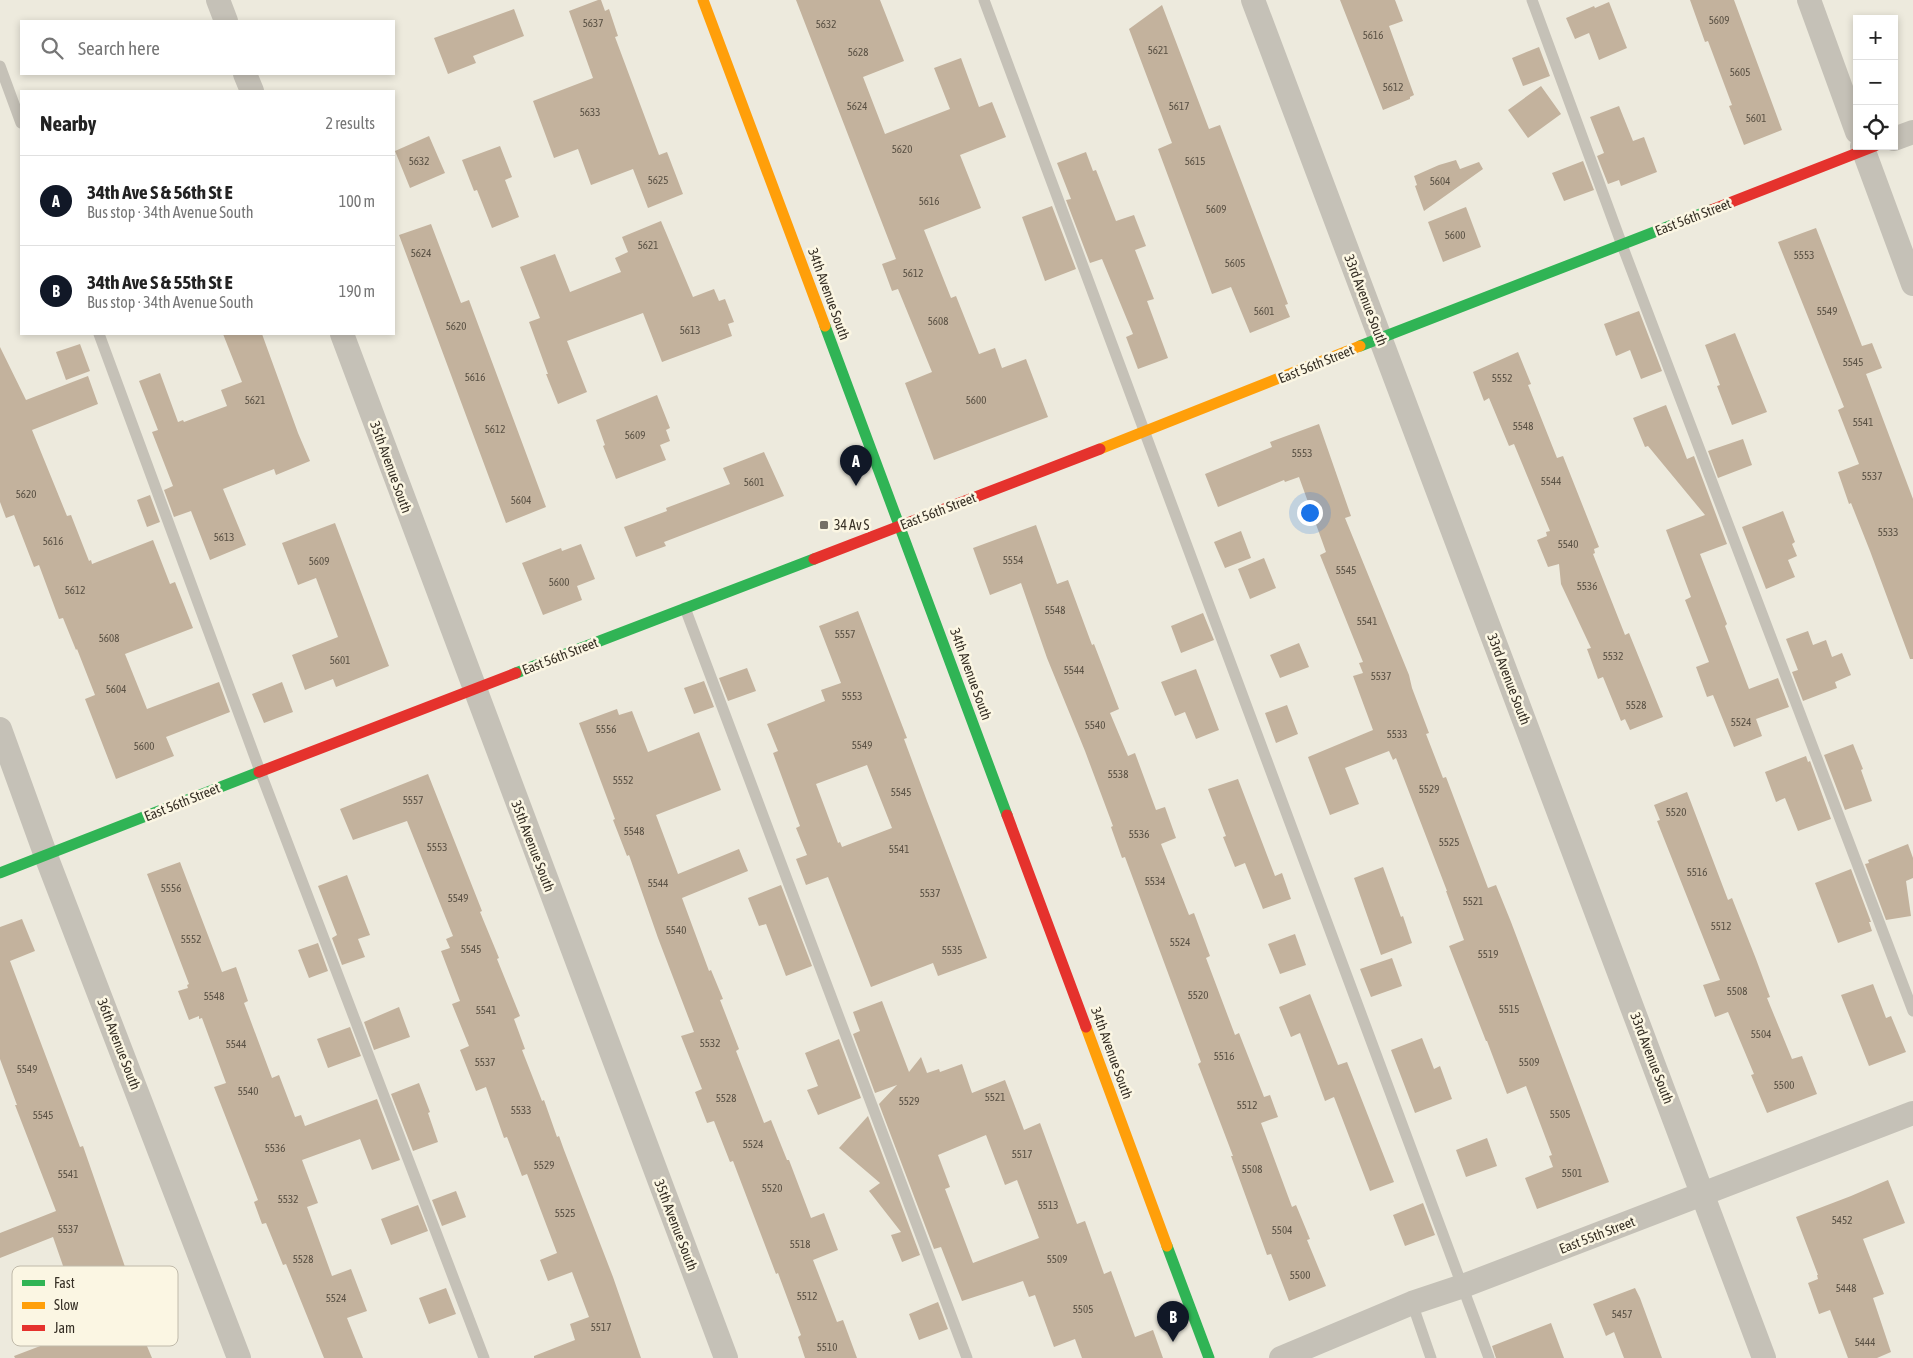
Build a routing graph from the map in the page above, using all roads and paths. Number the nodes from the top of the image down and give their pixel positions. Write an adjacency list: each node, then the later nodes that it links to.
1 (218, 0): 7 (street)
2 (704, 0): 23 (street, 34th Avenue South)
3 (984, 0): 22 (lane)
4 (1253, 0): 21 (street, 33rd Avenue South)
5 (1532, 0): 17 (lane)
6 (1809, 0): 11 (street)
7 (226, 20)
8 (0, 66): 12 (lane)
9 (245, 75): 10 (street)
10 (252, 90)
11 (1853, 115)
12 (20, 121)
13 (1913, 132): 14 (street)
14 (1898, 138)
15 (1853, 149): 17 (street, East 56th Street)
16 (1866, 150): 18 (street)
17 (1622, 245): 21 (street, East 56th Street); 30 (lane)
18 (1913, 284)
19 (99, 335): 27 (lane)
20 (342, 335): 25 (street, 35th Avenue South)
21 (1380, 338): 22 (street, East 56th Street); 32 (street, 33rd Avenue South)
22 (1145, 432): 23 (street, East 56th Street); 33 (lane)
23 (900, 525): 24 (street, East 56th Street); 39 (street, 34th Avenue South)
24 (685, 608): 25 (street, East 56th Street); 38 (lane)
25 (474, 688): 27 (street, East 56th Street); 37 (street, 35th Avenue South)
26 (0, 729): 28 (street, 36th Avenue South)
27 (260, 771): 28 (street, East 56th Street); 36 (lane)
28 (46, 856): 29 (street, East 56th Street); 35 (street, 36th Avenue South)
29 (0, 873)
30 (1913, 1011)
31 (1913, 1114): 32 (street, East 55th Street)
32 (1703, 1194): 33 (street, East 55th Street); 43 (street, 33rd Avenue South)
33 (1462, 1286): 34 (street, East 55th Street); 42 (lane)
34 (1412, 1303): 40 (street, East 55th Street); 41 (lane)
35 (239, 1358)
36 (484, 1358)
37 (726, 1358)
38 (967, 1358)
39 (1209, 1358)
40 (1280, 1358)
41 (1431, 1358)
42 (1489, 1358)
43 (1764, 1358)

